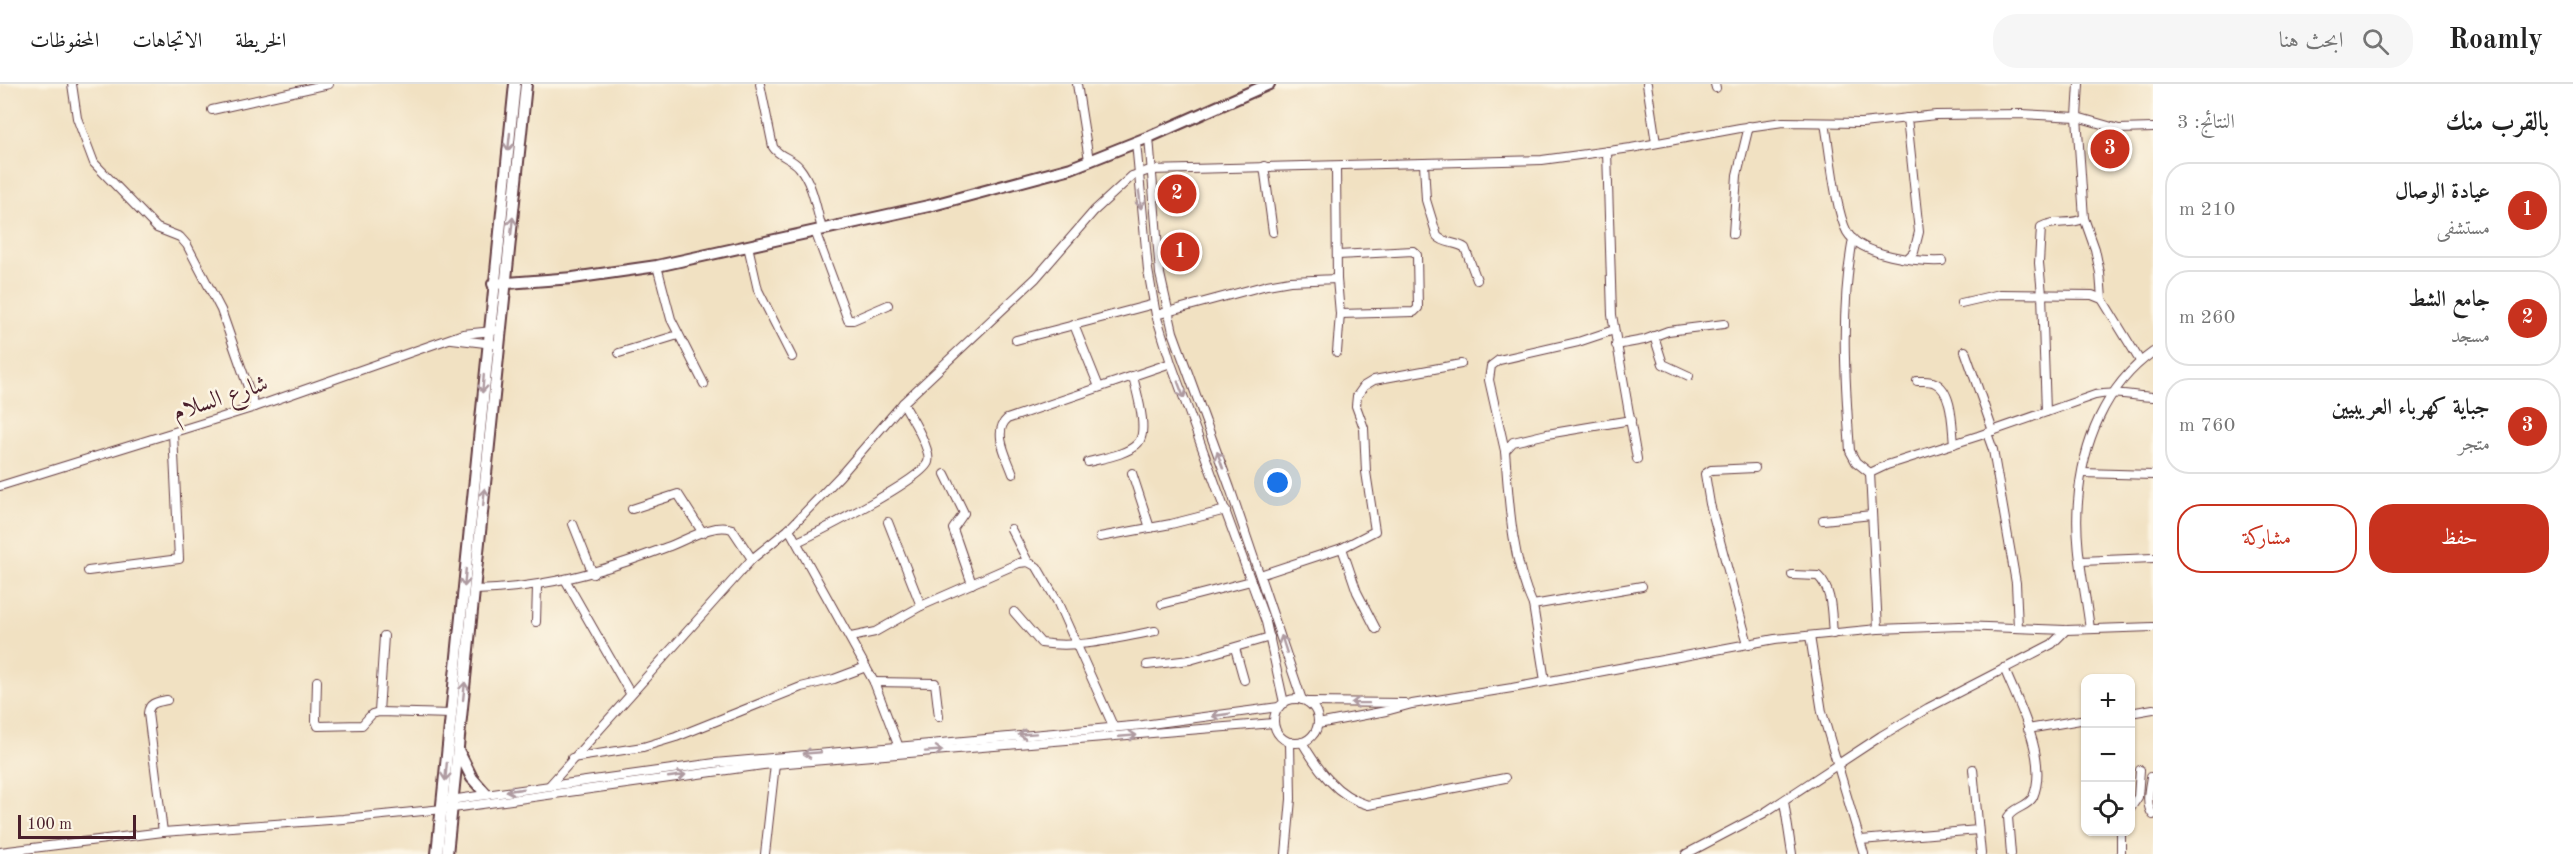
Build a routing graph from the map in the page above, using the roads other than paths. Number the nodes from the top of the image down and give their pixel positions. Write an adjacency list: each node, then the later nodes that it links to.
1 (72, 84): 78 (street)
2 (329, 84): 10 (street)
3 (515, 84): 40 (main road, one-way to 40)
4 (526, 84): 41 (main road, one-way to 4)
5 (760, 84): 29 (street)
6 (1077, 84): 20 (street)
7 (1269, 84): 16 (main road)
8 (1647, 84): 18 (street)
9 (2079, 84): 11 (street)
10 (212, 110)
11 (2077, 117): 12 (street); 15 (street); 26 (street)
12 (1907, 118): 13 (street); 35 (street)
13 (1825, 123): 14 (street); 32 (street)
14 (1749, 126): 18 (street); 31 (street)
15 (2153, 128)
16 (1149, 137): 17 (main road); 24 (street)
17 (1136, 142): 20 (main road); 25 (street)
18 (1656, 143): 19 (street)
19 (1607, 151): 21 (street); 52 (street)
20 (1089, 160): 29 (main road)
21 (1424, 163): 23 (street); 39 (street)
22 (1264, 166): 23 (street); 24 (street); 30 (street)
23 (1336, 166): 34 (street)
24 (1150, 170): 25 (street); 27 (street)
25 (1137, 173): 28 (street, one-way to 28); 77 (street)
26 (2084, 218): 42 (street); 43 (street)
27 (1155, 219): 28 (street); 47 (street)
28 (1143, 221): 45 (street)
29 (818, 230): 33 (main road); 46 (street)
30 (1273, 232)
31 (1732, 234)
32 (1853, 239): 35 (street); 89 (street)
33 (748, 246): 37 (main road); 66 (street)
34 (1338, 255): 38 (street); 48 (street)
35 (1908, 258): 36 (street)
36 (1942, 261)
37 (657, 266): 41 (main road); 55 (street)
38 (1337, 279): 47 (street); 48 (street)
39 (1477, 280)
40 (493, 284): 41 (main road); 53 (main road)
41 (505, 284): 54 (main road)
42 (2042, 294): 43 (street); 44 (street); 79 (street)
43 (2102, 299): 67 (street)
44 (1961, 303)
45 (1154, 304): 49 (street); 51 (street)
46 (888, 305)
47 (1168, 311): 49 (street); 114 (street, one-way to 47)
48 (1341, 314): 63 (street)
49 (1156, 315): 68 (street)
50 (1724, 324): 56 (street)
51 (1074, 325): 58 (street); 74 (street)
52 (1614, 330): 61 (street); 84 (street)
53 (489, 331): 54 (street, شارع السلام); 57 (street, شارع السلام); 59 (main road)
54 (501, 332): 60 (main road)
55 (678, 335): 65 (street); 73 (street)
56 (1654, 336): 61 (street); 71 (street)
57 (450, 339): 59 (street); 78 (street, شارع السلام)
58 (1016, 340)
59 (487, 344): 60 (street); 157 (main road, one-way to 157)
60 (499, 344): 121 (main road, one-way to 60)
61 (1616, 345): 80 (street)
62 (1965, 351): 81 (street)
63 (1337, 352)
64 (2153, 352): 67 (street)
65 (619, 353)
66 (792, 357)
67 (2140, 361): 75 (street)
68 (1171, 363): 70 (street); 96 (street, one-way to 96)
69 (1461, 364): 107 (street)
70 (1133, 375): 74 (street); 86 (street)
71 (1689, 376)
72 (1917, 381): 83 (street)
73 (704, 384)
74 (1099, 387): 92 (street)
75 (2113, 391): 76 (street); 79 (street); 90 (street)
76 (2153, 397)
77 (903, 403): 102 (street); 106 (street)
78 (255, 407): 82 (street, شارع السلام)
79 (2046, 412): 81 (street)
80 (1631, 420): 84 (street); 85 (street)
81 (1990, 432): 83 (street); 128 (street)
82 (173, 433): 94 (street, شارع السلام); 112 (street)
83 (1954, 444): 89 (street)
84 (1505, 451): 123 (street)
85 (1637, 459)
86 (1088, 462)
87 (1755, 468): 139 (street)
88 (1132, 473): 101 (street)
89 (1870, 473): 97 (street)
90 (2082, 473): 93 (street); 110 (street)
91 (945, 474): 118 (street)
92 (1013, 474)
93 (2153, 476)
94 (0, 486)
95 (633, 509): 104 (street)
96 (1226, 510): 101 (street); 117 (street)
97 (1872, 515): 98 (street); 130 (street)
98 (1823, 520)
99 (888, 522): 124 (street)
100 (573, 524): 113 (street)
101 (1150, 528): 105 (street)
102 (789, 529): 106 (street); 109 (street)
103 (1011, 529): 111 (street)
104 (703, 533): 109 (street); 113 (street)
105 (1100, 537)
106 (797, 542): 137 (street)
107 (1342, 548): 114 (street); 129 (street)
108 (2153, 558): 110 (street)
109 (752, 560): 149 (street)
110 (2081, 561): 131 (street)
111 (1028, 562): 118 (street); 140 (street)
112 (88, 571)
113 (593, 574): 116 (street)
114 (1260, 575): 151 (street, one-way to 114)
115 (1792, 575): 134 (street)
116 (566, 580): 119 (street); 149 (street)
117 (1251, 581): 122 (street); 138 (street)
118 (972, 584): 124 (street)
119 (537, 586): 121 (street); 126 (street)
120 (1642, 586): 123 (street)
121 (475, 590): 167 (main road, one-way to 121)
122 (1162, 604)
123 (1533, 605): 147 (street)
124 (921, 606): 137 (street)
125 (1014, 612): 140 (street)
126 (536, 622)
127 (2153, 627): 131 (street)
128 (2018, 628): 130 (street); 132 (street)
129 (1376, 629)
130 (1878, 629): 134 (street)
131 (2090, 629): 132 (street)
132 (2066, 630): 144 (street)
133 (1155, 631): 140 (street)
134 (1833, 634): 136 (street)
135 (384, 636): 155 (street)
136 (1810, 636): 139 (street); 170 (street)
137 (851, 637): 143 (street)
138 (1269, 637): 141 (street); 153 (street)
139 (1748, 644): 147 (street)
140 (1076, 646): 162 (street)
141 (1235, 648): 142 (street); 145 (street)
142 (1147, 665)
143 (866, 667): 148 (street); 168 (street)
144 (2004, 668): 163 (street); 170 (street)
145 (1244, 680)
146 (317, 681): 155 (street)
147 (1545, 681): 152 (street)
148 (874, 682): 158 (street); 166 (street)
149 (630, 693): 168 (street)
150 (167, 700): 182 (street)
151 (1305, 701): 152 (street, one-way to 151); 153 (street); 161 (street)
152 (1412, 704): 161 (street)
153 (1282, 705): 160 (street); 162 (street, one-way to 162)
154 (2153, 710): 156 (street)
155 (380, 712): 157 (street)
156 (2135, 712)
157 (452, 714): 179 (main road, one-way to 179)
158 (939, 717)
159 (2081, 720): 163 (street)
160 (1274, 723): 164 (street); 166 (street, one-way to 160)
161 (1318, 724): 165 (street)
162 (1114, 728): 166 (street, one-way to 166)
163 (2028, 729): 194 (street)
164 (1290, 742): 165 (street); 189 (street)
165 (1302, 742): 174 (street)
166 (900, 750): 169 (street); 175 (street, one-way to 175)
167 (459, 752): 176 (main road); 179 (main road)
168 (572, 759): 175 (street)
169 (775, 764): 179 (street, one-way to 169); 188 (street)
170 (1839, 764): 177 (street); 184 (street)
171 (1973, 769): 181 (street)
172 (2140, 770): 178 (street)
173 (2151, 777): 180 (street)
174 (1505, 778)
175 (549, 786): 176 (street, one-way to 176)
176 (486, 794): 179 (street)
177 (1784, 801): 190 (street); 191 (street)
178 (2135, 802)
179 (445, 805): 182 (street); 186 (main road); 187 (main road)
180 (2153, 815)
181 (1978, 830): 184 (street); 193 (street)
182 (163, 832): 185 (street)
183 (2121, 836): 195 (street)
184 (1861, 840): 192 (street)
185 (0, 852)
186 (437, 854)
187 (447, 854)
188 (765, 854)
189 (1286, 854)
190 (1686, 854)
191 (1792, 854)
192 (1864, 854)
193 (1981, 854)
194 (2011, 854)
195 (2121, 854)

